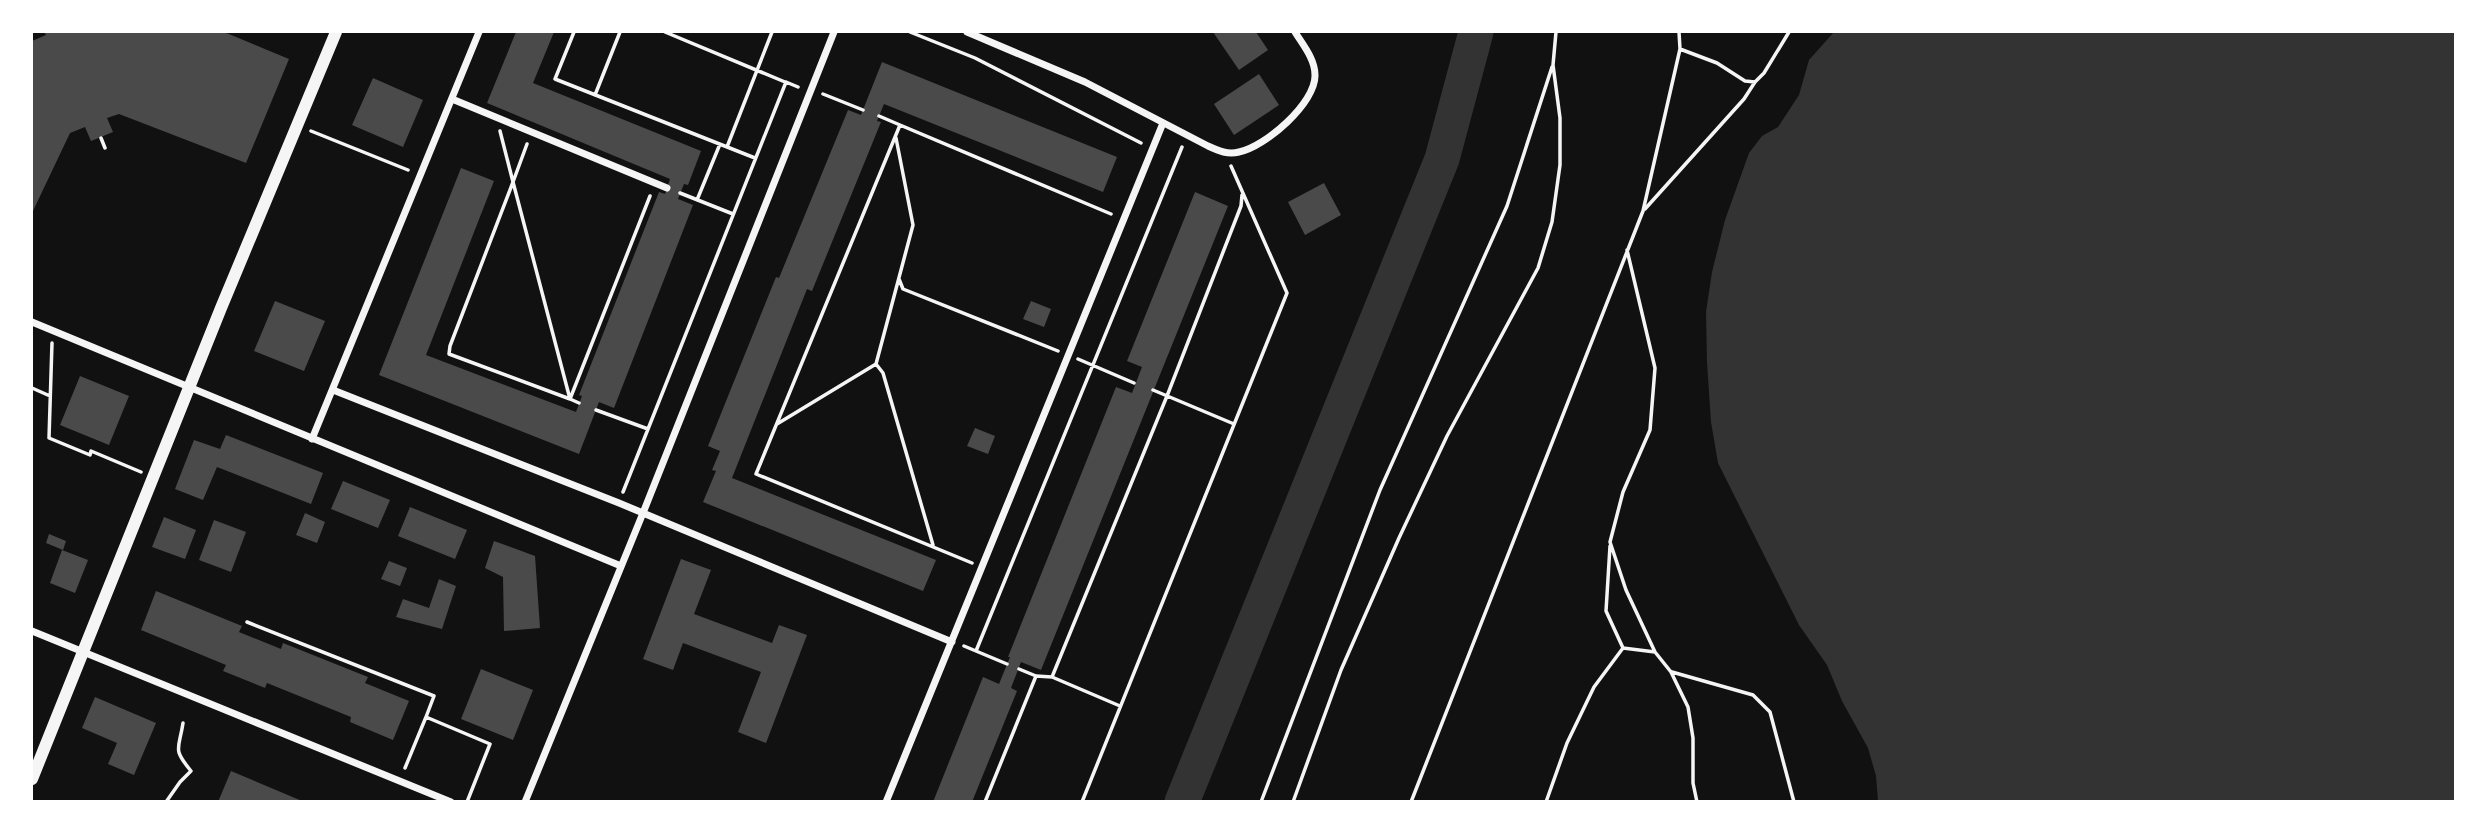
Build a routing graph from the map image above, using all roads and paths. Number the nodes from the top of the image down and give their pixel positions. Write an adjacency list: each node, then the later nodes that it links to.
1 (335, 32): 26 (street)
2 (479, 32): 21 (street)
3 (574, 32): 20 (path)
4 (620, 32): 20 (path)
5 (665, 32): 16 (path)
6 (772, 32): 16 (path)
7 (834, 32): 19 (street)
8 (910, 32): 35 (path)
9 (967, 32): 25 (street)
10 (1295, 32): 36 (street)
11 (1556, 32): 15 (path)
12 (1679, 32): 14 (path)
13 (1789, 32): 18 (path)
14 (1681, 49): 18 (path); 45 (path)
15 (1553, 65): 100 (path); 101 (path)
16 (757, 69): 17 (path); 33 (path)
17 (786, 82): 19 (path); 37 (path)
18 (1755, 82): 45 (path)
19 (811, 91): 22 (path); 71 (street)
20 (596, 95): 32 (path)
21 (452, 99): 24 (street); 38 (street)
22 (863, 110)
23 (879, 116): 27 (path)
24 (497, 118): 28 (street); 39 (path)
25 (1163, 123): 30 (street); 35 (street)
26 (296, 125): 38 (path); 56 (street)
27 (900, 125): 29 (path); 47 (path)
28 (531, 132): 39 (path); 40 (street)
29 (896, 135): 49 (path); 65 (path)
30 (1187, 136): 36 (street); 54 (path)
31 (101, 138): 34 (path)
32 (720, 144): 33 (path); 44 (path)
33 (727, 146): 37 (path)
34 (105, 148)
35 (1153, 149): 47 (street)
36 (1230, 154): 43 (path)
37 (755, 158): 46 (path)
38 (421, 175): 58 (street)
39 (513, 182): 62 (path); 62 (path)
40 (655, 184): 41 (street); 62 (path)
41 (667, 188)
42 (680, 193): 44 (path)
43 (1242, 193): 61 (path); 66 (path)
44 (697, 200): 46 (path)
45 (1643, 211): 48 (path)
46 (733, 214): 67 (path)
47 (1125, 219): 52 (street)
48 (1627, 250): 72 (path); 102 (path)
49 (898, 278): 52 (path); 53 (path)
50 (32, 322): 51 (street)
51 (52, 330): 56 (street); 60 (path)
52 (1069, 356): 54 (path); 75 (street)
53 (876, 364): 65 (path); 73 (path)
54 (1093, 365): 55 (path); 81 (path)
55 (1134, 383)
56 (189, 387): 68 (street); 69 (street)
57 (32, 388): 60 (path)
58 (333, 390): 68 (street); 70 (street)
59 (1153, 390): 61 (path)
60 (50, 396): 69 (path)
61 (1167, 396): 66 (path); 87 (path)
62 (570, 399): 63 (path)
63 (579, 404)
64 (596, 410): 67 (path)
65 (776, 424): 73 (path)
66 (1234, 424): 88 (path)
67 (648, 429): 70 (path)
68 (312, 439): 74 (street)
69 (153, 476): 80 (street)
70 (618, 503): 71 (street)
71 (643, 513): 74 (street); 78 (street)
72 (1610, 542): 79 (path); 82 (path)
73 (933, 545): 75 (path)
74 (621, 566): 96 (street)
75 (982, 568): 78 (street)
76 (247, 622): 89 (path)
77 (32, 631): 80 (street)
78 (952, 642): 81 (path); 97 (street)
79 (1623, 649): 82 (path); 103 (path)
80 (82, 651): 91 (street); 92 (street)
81 (976, 651): 83 (path)
82 (1655, 653): 85 (path)
83 (1007, 664)
84 (1019, 669): 86 (path)
85 (1671, 671): 104 (path); 105 (path)
86 (1036, 676): 87 (path); 98 (path)
87 (1052, 677): 88 (path)
88 (1120, 705): 99 (path)
89 (426, 717): 92 (path); 95 (path)
90 (183, 723): 93 (path)
91 (32, 779)
92 (400, 780): 94 (street)
93 (166, 802)
94 (451, 802)
95 (467, 802)
96 (525, 802)
97 (886, 802)
98 (985, 802)
99 (1082, 802)
100 (1261, 802)
101 (1293, 802)
102 (1411, 802)
103 (1546, 802)
104 (1697, 802)
105 (1794, 802)

